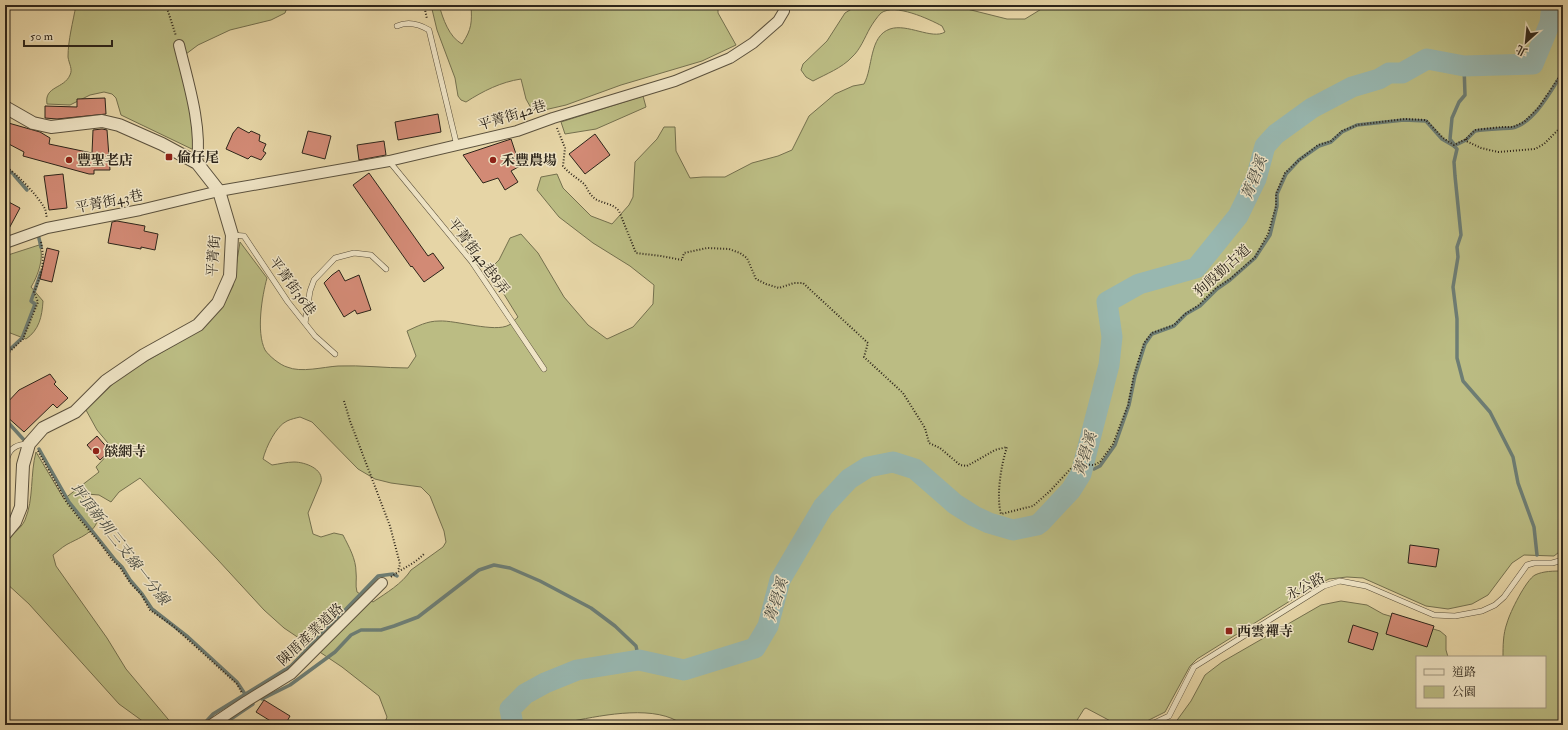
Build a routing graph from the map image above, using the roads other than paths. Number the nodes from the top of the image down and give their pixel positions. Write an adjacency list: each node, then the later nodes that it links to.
1 (784, 5): 5 (street, 平菁街42巷)
2 (397, 26): 5 (lane)
3 (179, 45): 7 (street)
4 (5, 107): 7 (street, 平菁街)
5 (457, 146): 6 (street, 平菁街42巷)
6 (389, 161): 8 (street, 平菁街42巷); 14 (lane, 平菁街42巷8弄)
7 (197, 163): 8 (street, 平菁街)
8 (219, 191): 9 (street, 平菁街); 10 (street, 平菁街43巷)
9 (232, 235): 12 (lane, 平菁街36巷); 15 (street, 平菁街)
10 (5, 243)
11 (386, 269): 12 (lane)
12 (305, 323): 13 (lane, 平菁街36巷)
13 (335, 354)
14 (544, 369)
15 (29, 444): 16 (lane); 17 (street, 平菁街)
16 (6, 459)
17 (5, 534)
18 (1563, 560): 21 (lane, 永公路)
19 (382, 583): 20 (street, 陳厝產業道路)
20 (211, 725)
21 (1150, 725)

